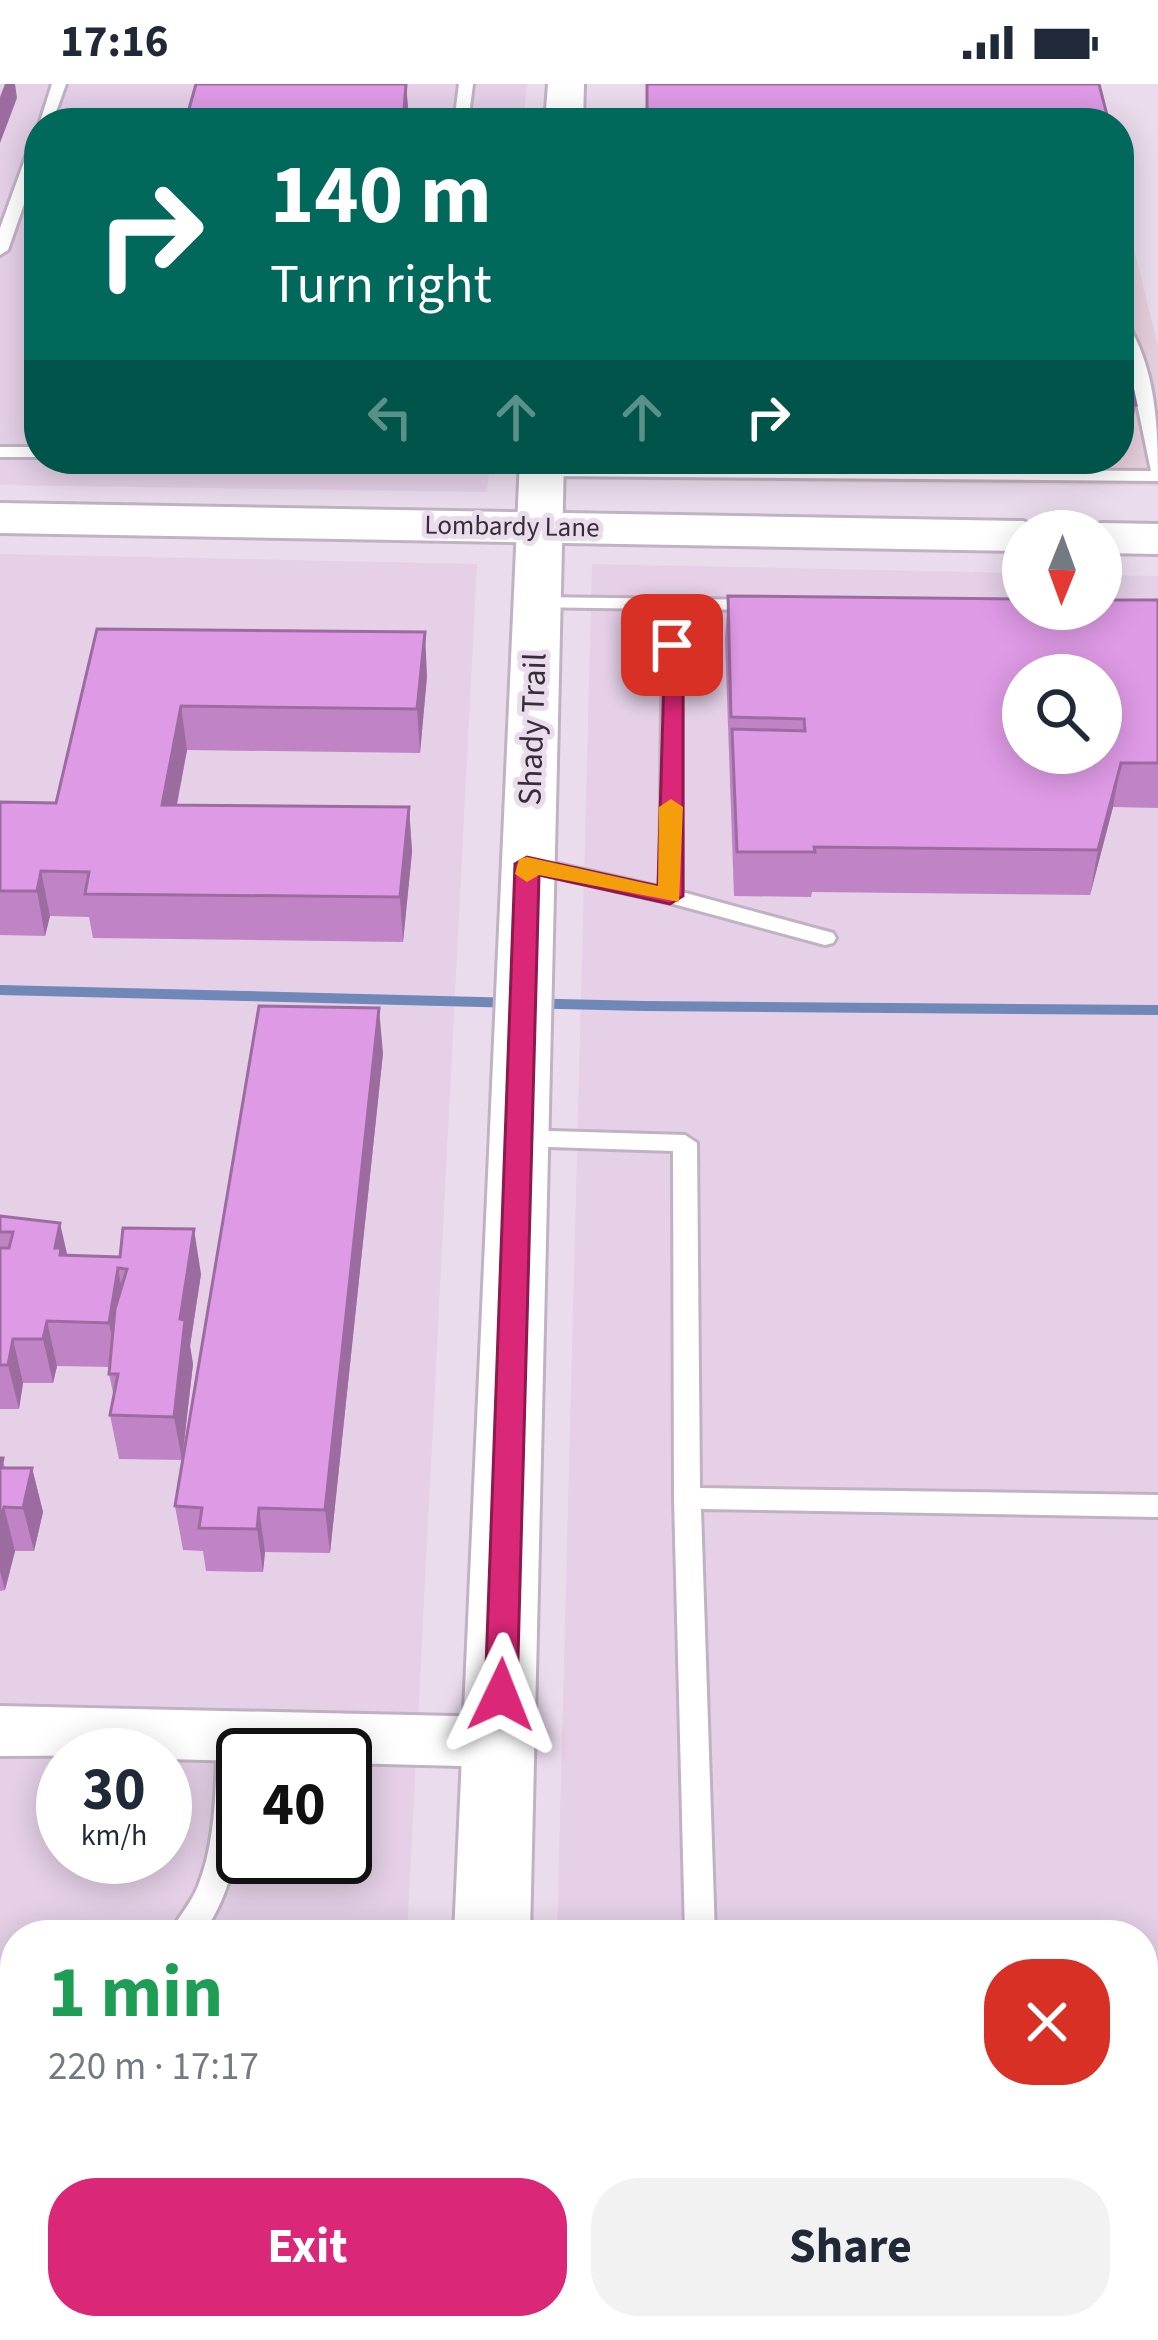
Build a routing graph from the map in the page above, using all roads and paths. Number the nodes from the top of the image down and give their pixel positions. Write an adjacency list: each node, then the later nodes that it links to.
1 (24, 176): 2 (lane)
2 (4, 225): 3 (lane)
3 (0, 250)
4 (1134, 351): 5 (lane)
5 (1158, 472)
6 (541, 474): 8 (street, Shady Trail)
7 (0, 518): 8 (main road, Lombardy Lane)
8 (538, 526): 9 (main road, Lombardy Lane); 12 (street, Shady Trail)
9 (1002, 536)
10 (1122, 538): 11 (main road)
11 (1158, 539)
12 (535, 603): 13 (lane); 15 (street, Shady Trail)
13 (673, 603): 14 (lane); 16 (lane)
14 (789, 604)
15 (527, 864): 16 (lane); 18 (street, Shady Trail)
16 (670, 896): 17 (lane)
17 (825, 938)
18 (518, 1138): 19 (lane); 24 (street, Shady Trail)
19 (687, 1498): 20 (lane); 28 (lane)
20 (1158, 1506)
21 (0, 1730): 22 (street)
22 (216, 1736)
23 (372, 1739): 24 (street)
24 (500, 1742): 27 (street, Shady Trail)
25 (216, 1873): 26 (lane)
26 (197, 1920)
27 (493, 1920)
28 (700, 1920)

